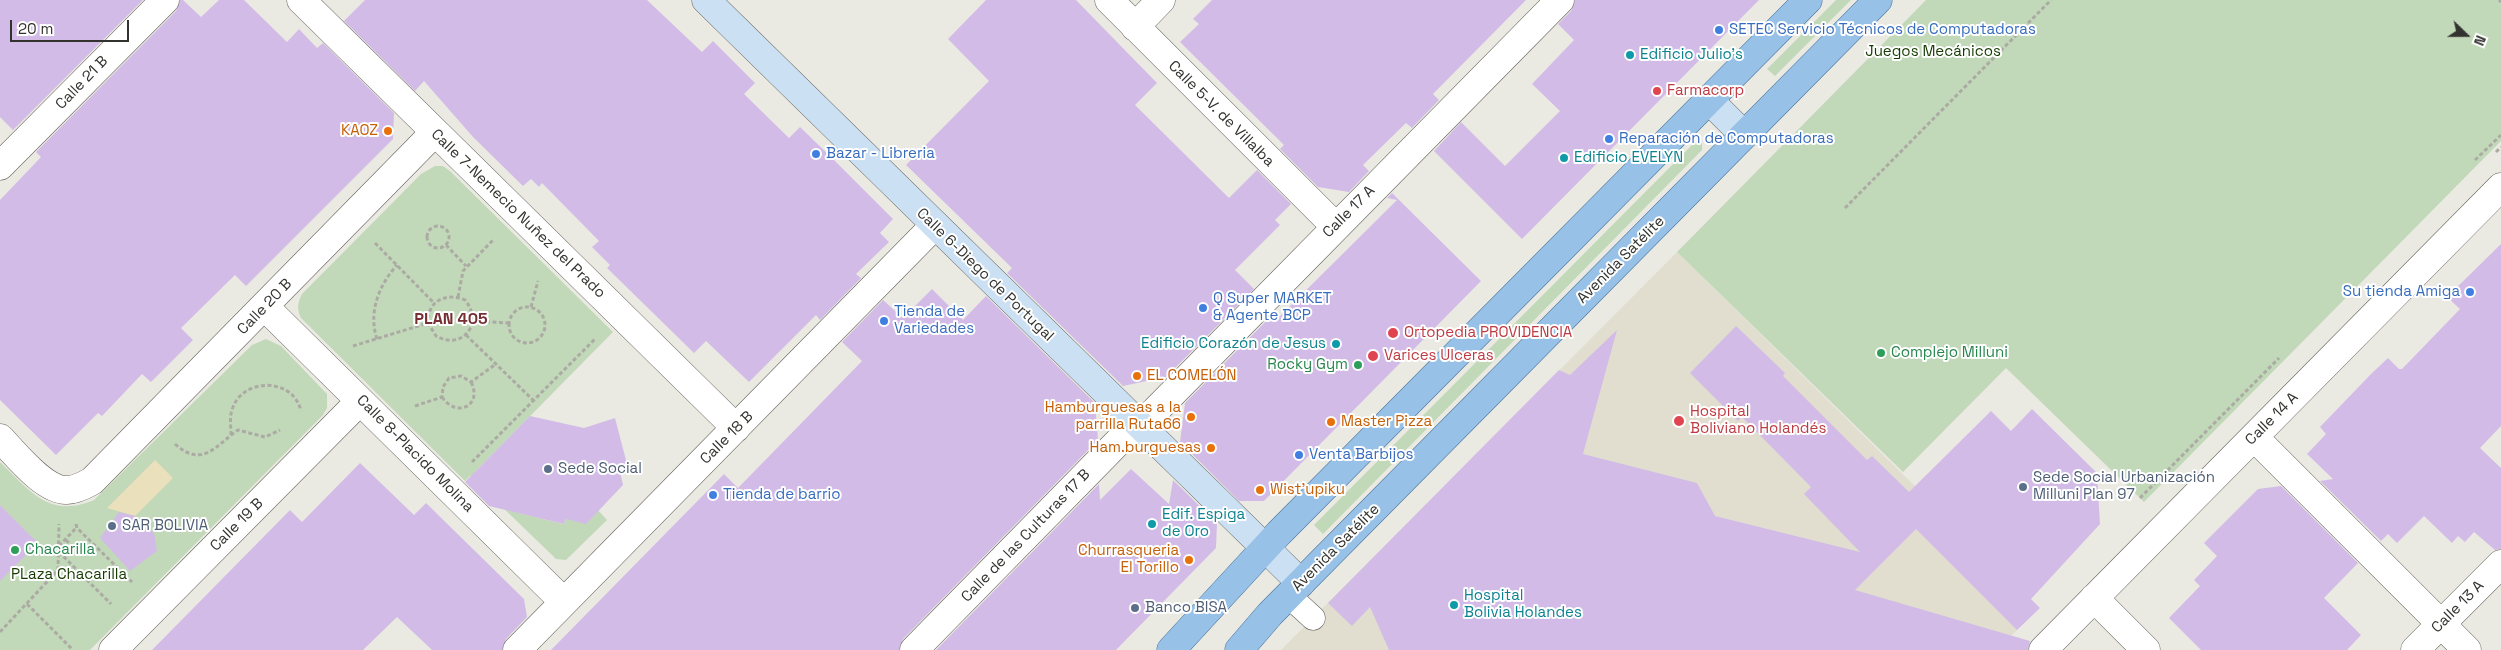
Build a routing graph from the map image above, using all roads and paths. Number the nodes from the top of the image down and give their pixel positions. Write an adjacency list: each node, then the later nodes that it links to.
1 (165, 0): 14 (street, Calle 21 B)
2 (301, 0): 12 (street, Calle 7-Nemecio Nuñez del Prado)
3 (706, 0): 17 (street, Calle 6-Diego de Portugal)
4 (1109, 0): 10 (street, Calle 5-V. de Villalba)
5 (1161, 0): 10 (street)
6 (1560, 0): 18 (street, Calle 17 A)
7 (1808, 0): 11 (main road)
8 (1878, 0): 13 (main road, Avenida Satélite)
9 (2050, 0): 16 (path)
10 (1135, 27): 18 (street, Calle 5-V. de Villalba)
11 (1709, 100): 13 (street); 55 (main road)
12 (435, 132): 27 (street, Calle 20 B); 45 (street, Calle 7-Nemecio Nuñez del Prado)
13 (1744, 135): 59 (main road, Avenida Satélite)
14 (0, 166)
15 (2501, 187): 47 (street, Calle 14 A)
16 (1845, 208)
17 (935, 225): 43 (street, Calle 6-Diego de Portugal); 45 (street, Calle 18 B)
18 (1335, 226): 43 (street, Calle 17 A)
19 (500, 232): 23 (path)
20 (368, 237): 22 (path)
21 (446, 245): 21 (path); 23 (path)
22 (396, 265): 26 (path); 34 (path)
23 (466, 266): 25 (path)
24 (541, 272): 28 (path)
25 (458, 297): 26 (path); 29 (path)
26 (434, 303): 30 (path)
27 (265, 307): 39 (street, Calle 8-Placido Molina); 48 (street, Calle 20 B)
28 (531, 307): 31 (path); 31 (path)
29 (472, 321): 31 (path); 32 (path)
30 (428, 323): 32 (path); 34 (path)
31 (509, 323)
32 (466, 335): 36 (path)
33 (595, 338): 40 (path)
34 (377, 339): 35 (path)
35 (352, 347)
36 (496, 364): 37 (path); 40 (path)
37 (471, 382): 38 (path); 38 (path)
38 (442, 397): 41 (path)
39 (360, 400): 61 (street, Calle 8-Placido Molina); 68 (street, Calle 19 B)
40 (533, 400): 50 (path)
41 (412, 407)
42 (302, 418): 46 (path)
43 (1139, 424): 55 (street, Calle 6-Diego de Portugal); 70 (street, Calle de las Culturas 17 B)
44 (287, 428): 46 (path)
45 (736, 428): 61 (street, Calle 18 B)
46 (231, 435): 49 (path)
47 (2254, 437): 60 (street, Calle 14 A); 65 (street)
48 (0, 438)
49 (172, 442)
50 (465, 470)
51 (54, 518): 56 (path)
52 (77, 528): 58 (path)
53 (66, 540): 54 (path)
54 (72, 546)
55 (1264, 549): 59 (street, Calle 6-Diego de Portugal); 71 (main road)
56 (59, 551): 62 (path); 63 (path)
57 (2501, 564): 65 (street, Calle 13 A)
58 (135, 584)
59 (1295, 590): 64 (lane); 72 (main road, Avenida Satélite)
60 (2094, 598): 73 (street, Calle 14 A); 74 (street)
61 (564, 602): 69 (street, Calle 18 B)
62 (27, 604): 66 (path); 67 (path)
63 (113, 606)
64 (1313, 618)
65 (2441, 624): 75 (street, Calle 13 A); 76 (street)
66 (0, 632)
67 (74, 650)
68 (113, 650)
69 (517, 650)
70 (914, 650)
71 (1171, 650)
72 (1239, 650)
73 (2043, 650)
74 (2146, 650)
75 (2415, 650)
76 (2467, 650)

